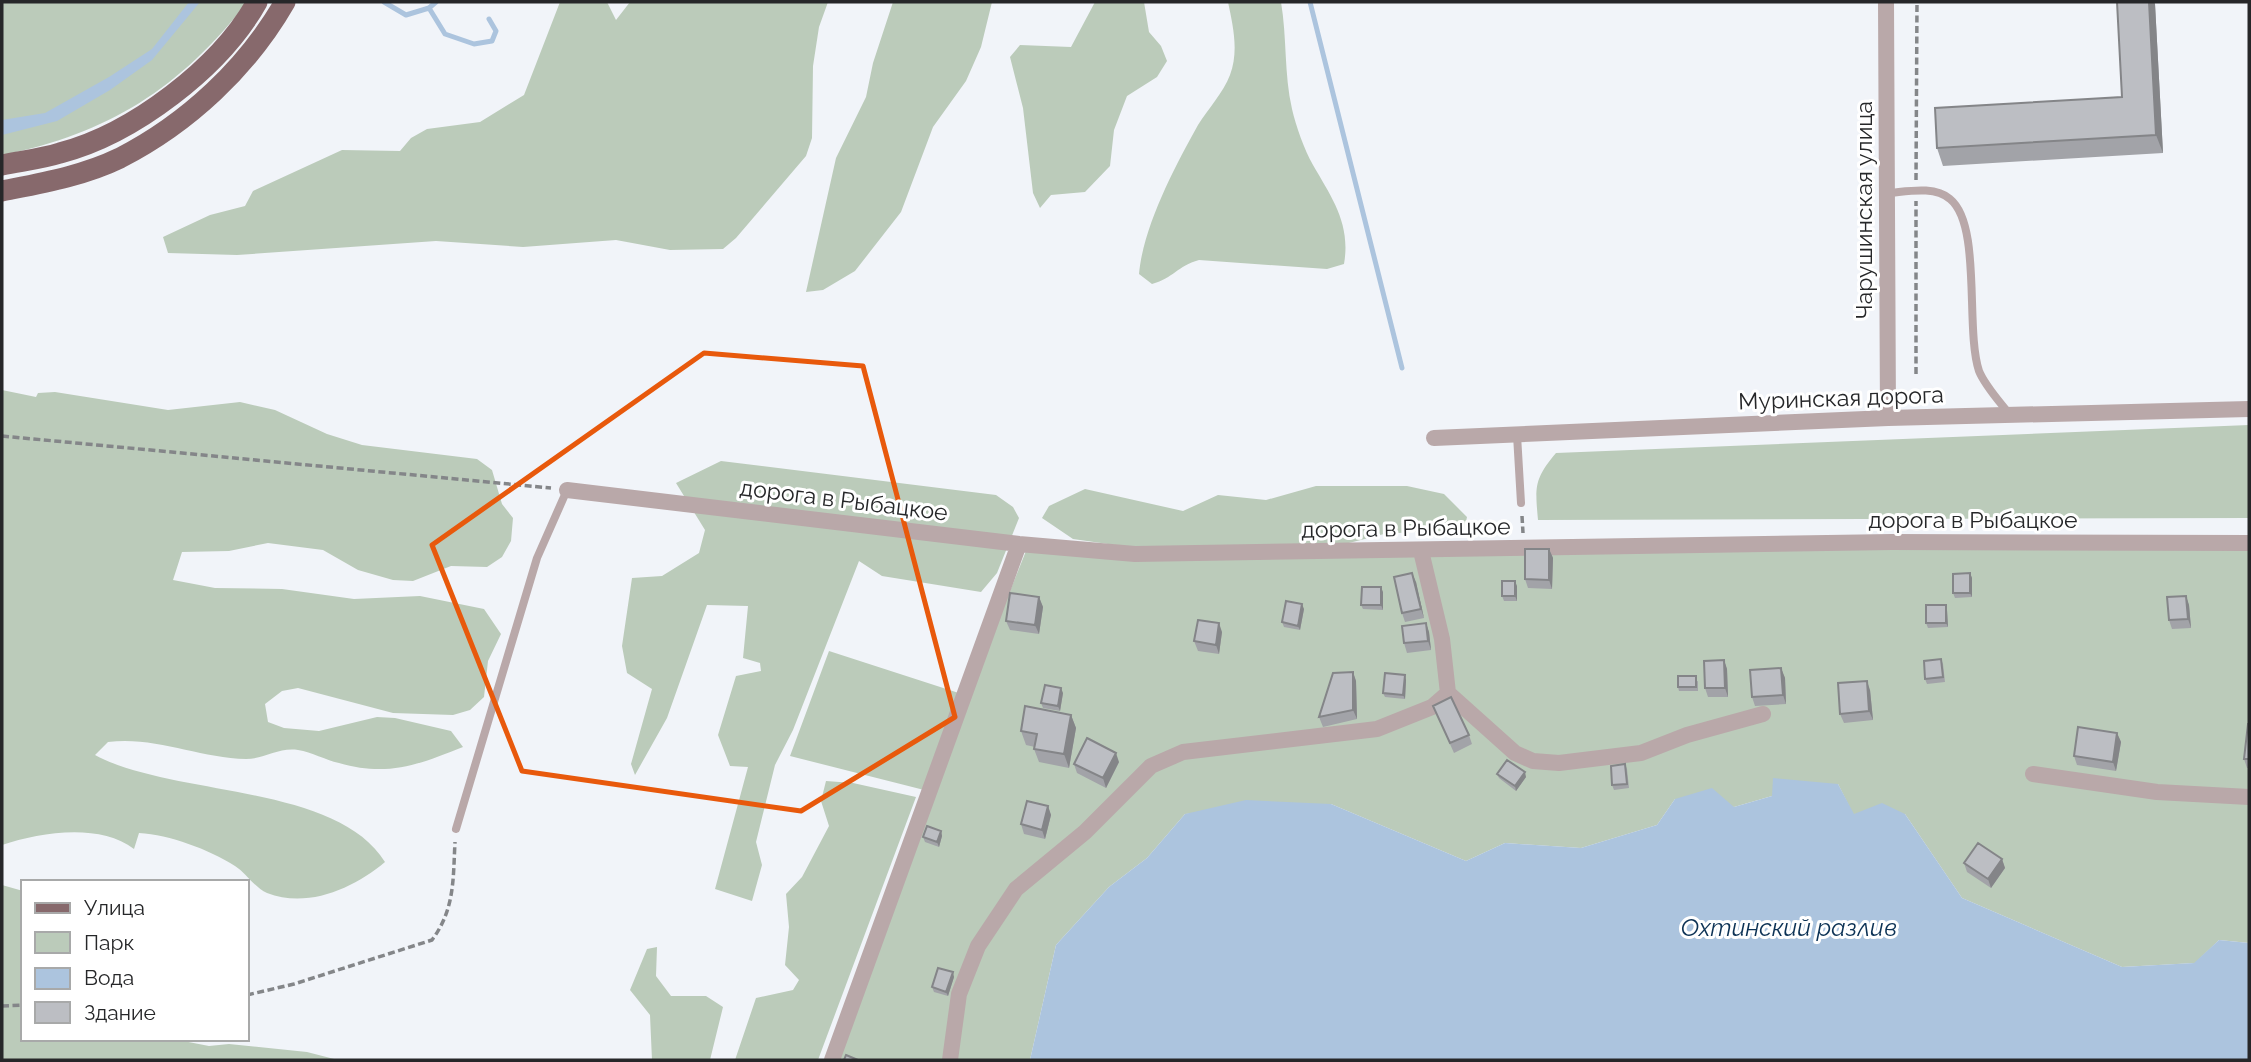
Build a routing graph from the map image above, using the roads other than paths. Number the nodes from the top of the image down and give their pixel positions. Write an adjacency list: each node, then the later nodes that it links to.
1 (257, 2): 4 (main road)
2 (285, 2): 5 (main road)
3 (1886, 2): 6 (street, Чарушинская улица)
4 (2, 165)
5 (2, 191)
6 (1886, 193): 8 (lane); 9 (street, Чарушинская улица)
7 (2249, 409): 8 (street, Муринская дорога)
8 (2010, 415): 9 (street, Муринская дорога)
9 (1888, 418): 10 (street, Муринская дорога)
10 (1517, 435): 11 (street, Муринская дорога); 13 (lane)
11 (1434, 438)
12 (567, 490): 15 (street, дорога в Рыбацкое); 21 (lane)
13 (1521, 503)
14 (2249, 543): 16 (street, дорога в Рыбацкое)
15 (1019, 544): 16 (street, дорога в Рыбацкое); 22 (street)
16 (1421, 551): 17 (street)
17 (1448, 693): 18 (street); 23 (street)
18 (1763, 714)
19 (2033, 774): 20 (street)
20 (2249, 797)
21 (456, 830)
22 (832, 1060)
23 (950, 1060)

